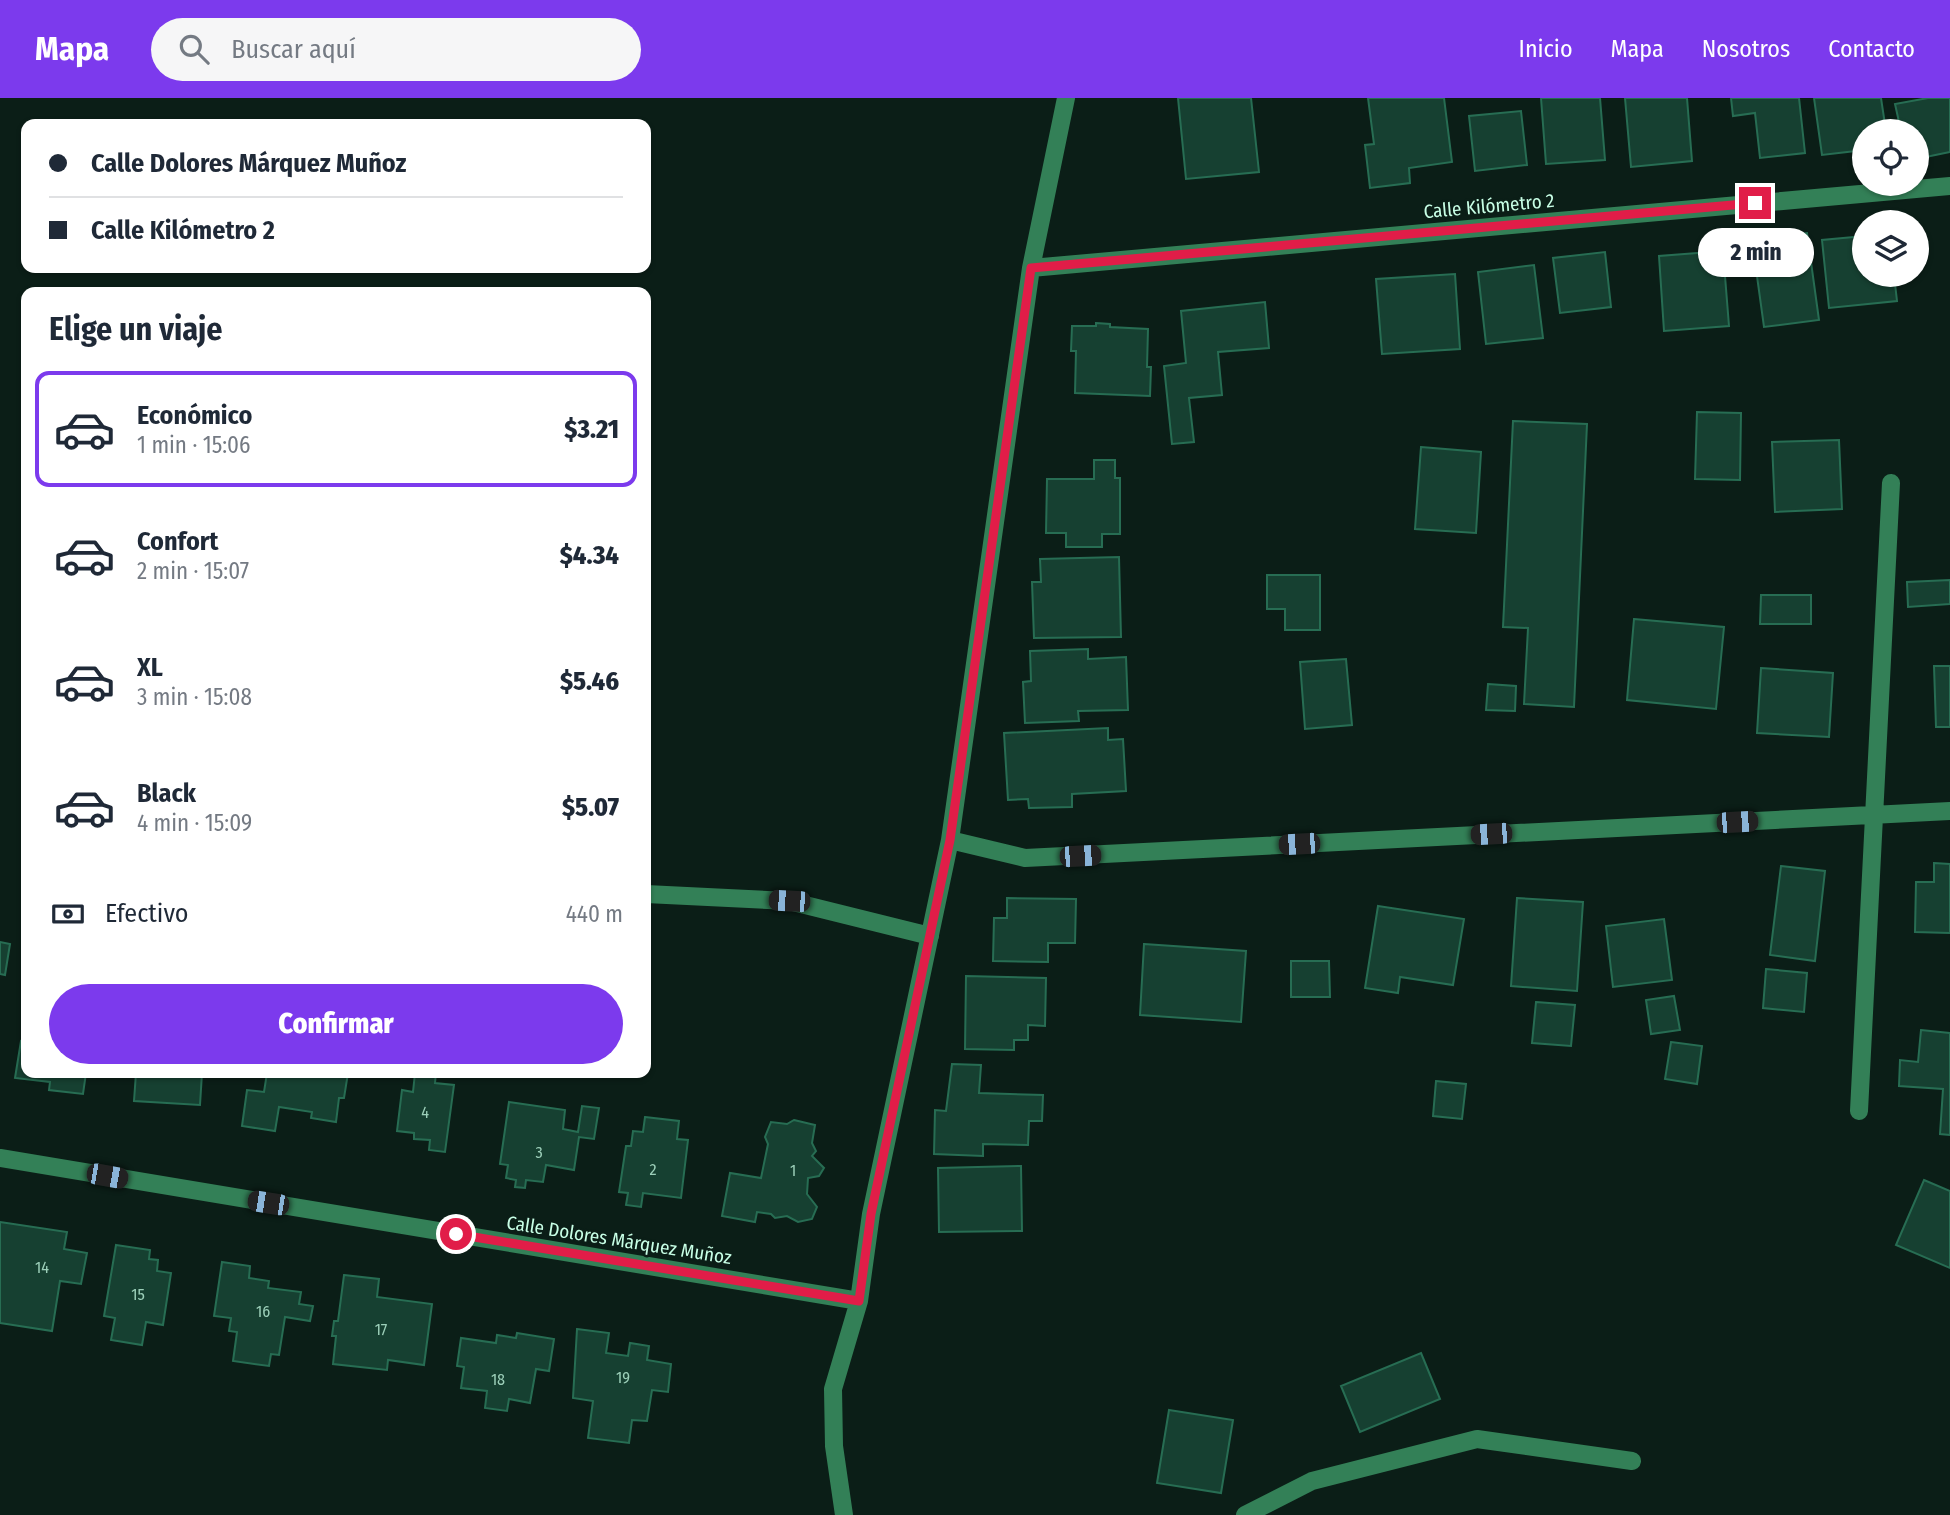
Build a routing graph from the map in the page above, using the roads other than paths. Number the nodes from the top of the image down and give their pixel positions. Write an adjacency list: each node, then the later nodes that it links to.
1 (1066, 98): 3 (street)
2 (1950, 186): 3 (street, Calle Kilómetro 2)
3 (1031, 268): 7 (street)
4 (1891, 483): 6 (street)
5 (1950, 811): 6 (street)
6 (1874, 815): 7 (street); 10 (street)
7 (950, 840): 9 (street)
8 (651, 894): 9 (street)
9 (930, 936): 12 (street)
10 (1859, 1111)
11 (0, 1158): 12 (street, Calle Dolores Márquez Muñoz)
12 (859, 1301): 14 (street)
13 (1632, 1461): 15 (street)
14 (844, 1515)
15 (1245, 1515)

